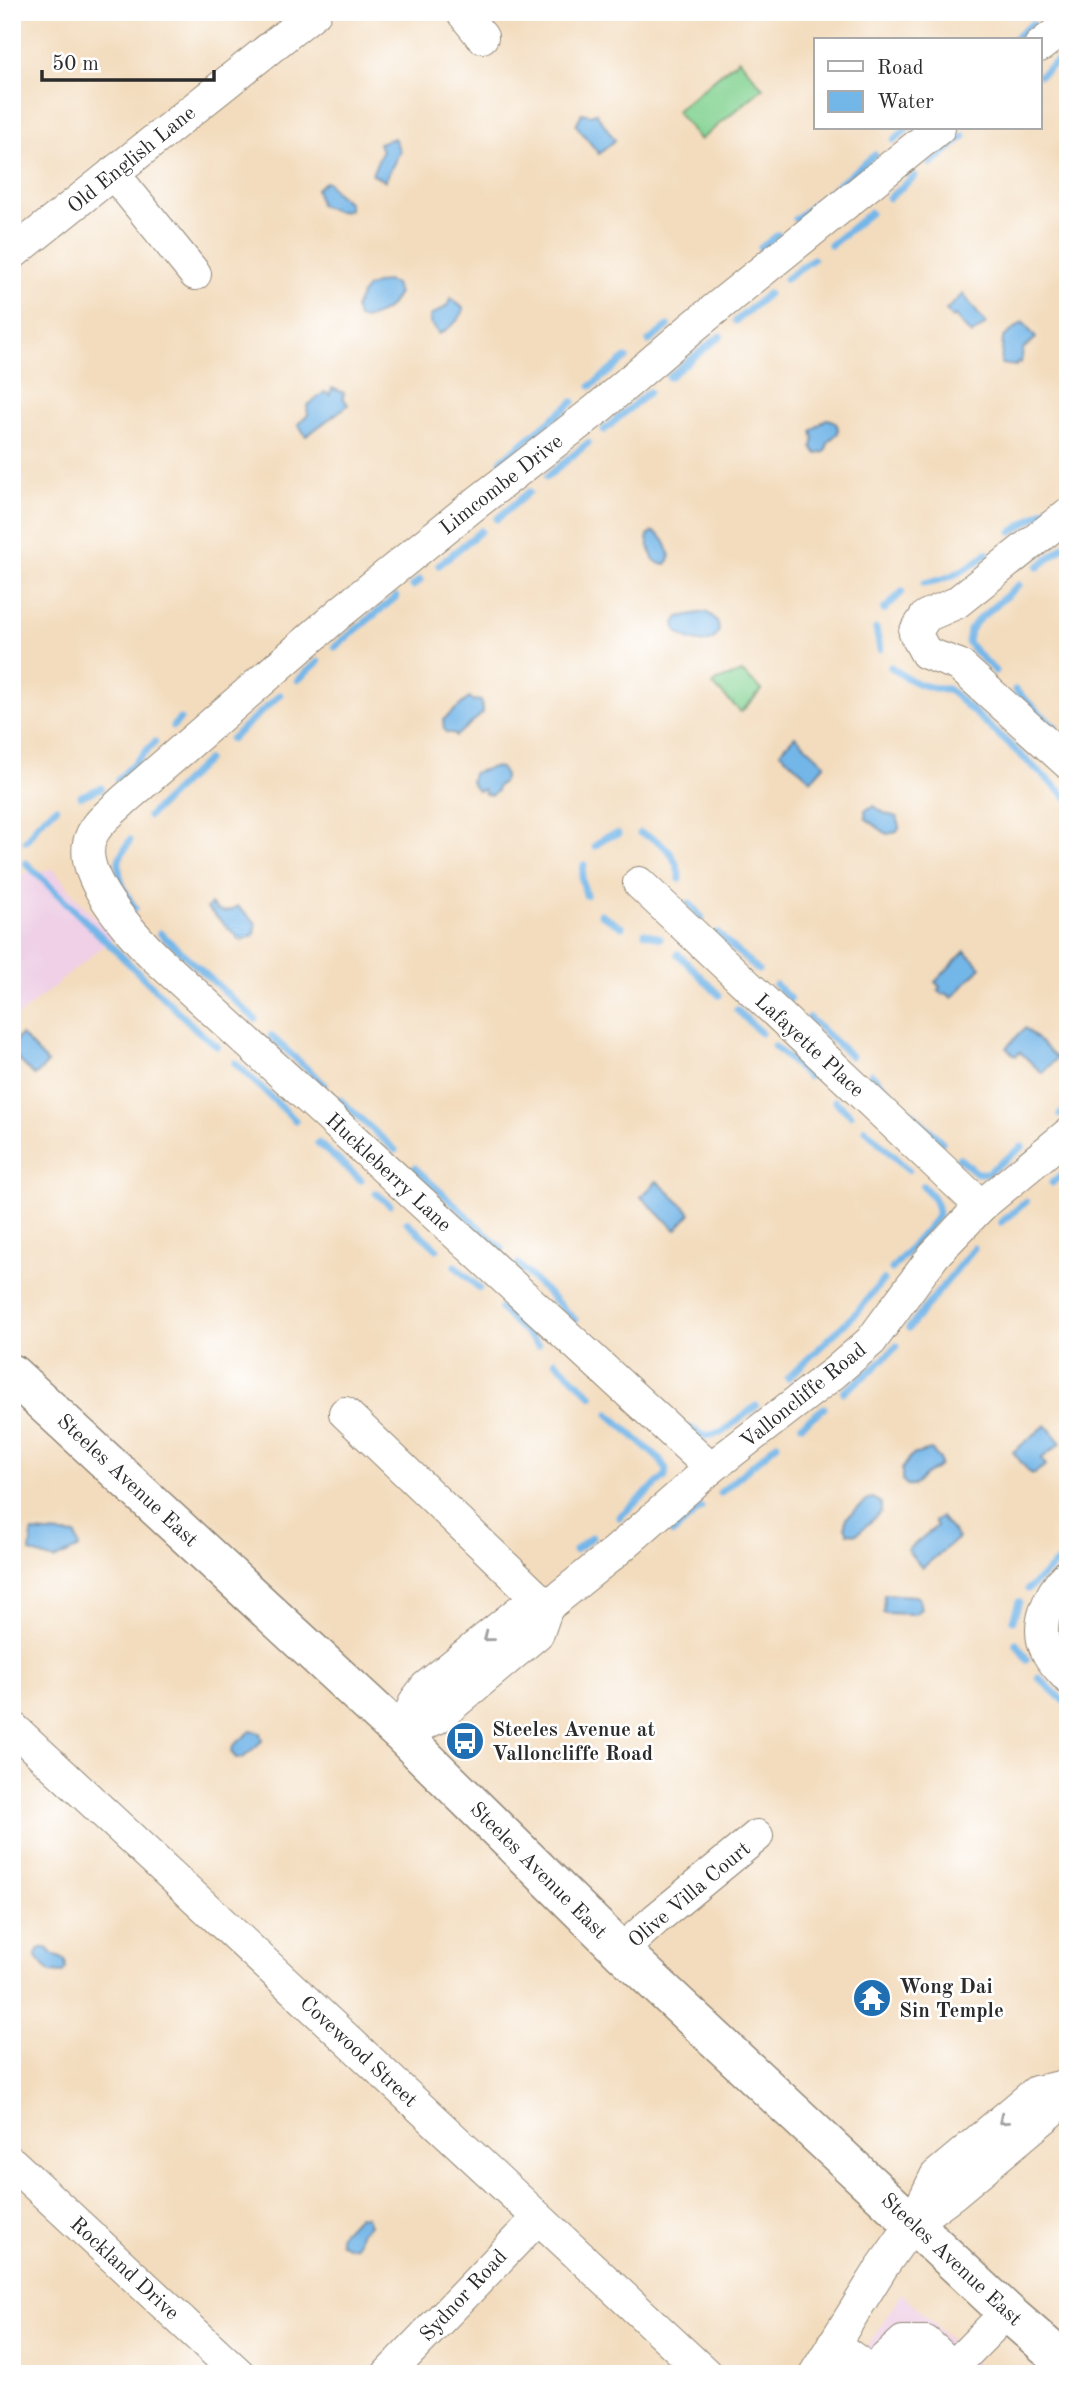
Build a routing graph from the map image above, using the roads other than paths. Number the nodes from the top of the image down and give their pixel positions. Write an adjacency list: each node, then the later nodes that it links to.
1 (315, 12): 7 (street, Old English Lane)
2 (462, 12): 4 (street)
3 (1068, 24): 5 (street)
4 (482, 37)
5 (1042, 45)
6 (937, 130): 12 (street, Limcombe Drive)
7 (113, 173): 8 (street, Old English Lane); 9 (street)
8 (12, 254)
9 (195, 274)
10 (1068, 514): 11 (street)
11 (1068, 764)
12 (90, 858): 18 (street, Huckleberry Lane)
13 (639, 883): 15 (street, Lafayette Place)
14 (1068, 1134): 15 (street, Valloncliffe Road)
15 (981, 1206): 18 (street, Valloncliffe Road)
16 (12, 1374): 23 (main road, Steeles Avenue East)
17 (345, 1413): 20 (street)
18 (711, 1468): 20 (street, Valloncliffe Road)
19 (1068, 1576): 21 (street)
20 (547, 1607): 23 (street, Valloncliffe Road)
21 (1068, 1678)
22 (12, 1727): 28 (street, Covewood Street)
23 (401, 1734): 25 (main road, Steeles Avenue East)
24 (757, 1836): 25 (street, Olive Villa Court)
25 (621, 1951): 29 (main road, Steeles Avenue East)
26 (1065, 2085): 29 (street)
27 (12, 2163): 34 (street, Rockland Drive)
28 (538, 2218): 35 (street, Sydnor Road); 36 (street, Covewood Street)
29 (913, 2223): 30 (main road, Steeles Avenue East); 31 (street)
30 (1007, 2312): 32 (street); 33 (main road, Steeles Avenue East)
31 (833, 2344): 32 (street); 37 (street)
32 (945, 2364): 38 (street); 39 (street)
33 (1068, 2365)
34 (239, 2374)
35 (388, 2374)
36 (706, 2374)
37 (815, 2374)
38 (894, 2374)
39 (911, 2374)

